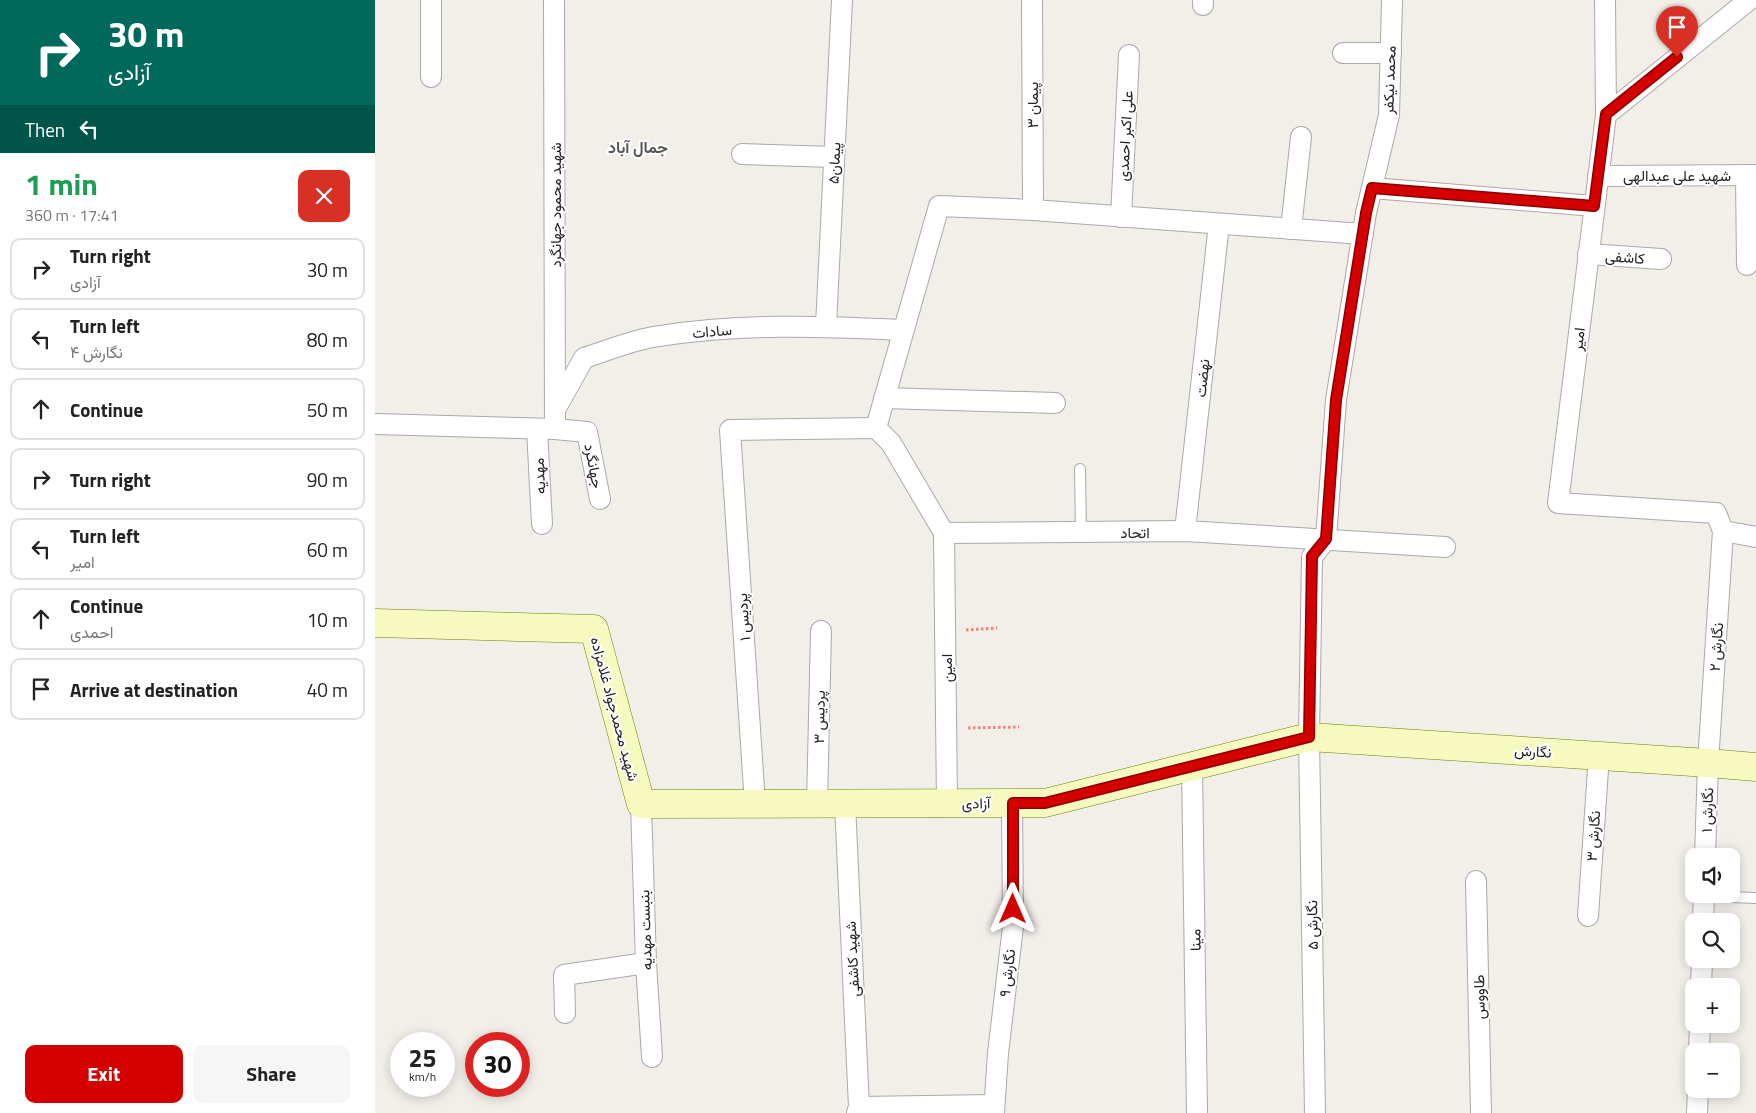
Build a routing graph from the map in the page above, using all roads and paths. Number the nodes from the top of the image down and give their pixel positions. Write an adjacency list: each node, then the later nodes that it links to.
1 (431, 0): 11 (street)
2 (554, 0): 32 (street, شهید محمود جهانگرد)
3 (842, 0): 15 (street, پیمان۵)
4 (1032, 0): 20 (street, پیمان ۳)
5 (1392, 0): 9 (street, محمد نیکفر)
6 (1605, 0): 12 (street, امیر)
7 (1749, 0): 12 (street)
8 (1343, 53): 9 (street)
9 (1391, 53): 18 (street, محمد نیکفر)
10 (1129, 55): 21 (street, علی اکبر احمدی)
11 (431, 77)
12 (1606, 114): 17 (street, امیر)
13 (1301, 137): 23 (street)
14 (742, 154): 15 (street)
15 (834, 156): 28 (street, پیمان۵)
16 (1751, 175): 17 (street, شهید علی عبدالهی); 27 (street)
17 (1598, 176): 19 (street, امیر)
18 (1372, 188): 19 (street); 24 (street, محمد نیکفر)
19 (1594, 206): 25 (street, امیر)
20 (1033, 210): 21 (street); 29 (street)
21 (1121, 217): 22 (street)
22 (1219, 224): 23 (street); 38 (street, نهضت)
23 (1291, 229): 24 (street)
24 (1363, 234): 43 (street, محمد نیکفر)
25 (1588, 254): 26 (street, کاشفی); 39 (street, امیر)
26 (1661, 259)
27 (1747, 265)
28 (826, 326): 29 (street, سادات); 32 (street, سادات)
29 (903, 330): 30 (street)
30 (884, 398): 31 (street); 34 (street)
31 (1055, 403)
32 (549, 423): 33 (street); 36 (street, جهانگرد); 37 (street, مهدیه)
33 (375, 424)
34 (876, 428): 41 (street); 58 (street, پردیس ۱)
35 (1080, 469): 40 (lane)
36 (600, 500)
37 (542, 524)
38 (1185, 531): 40 (street, اتحاد); 43 (street, اتحاد)
39 (1723, 531): 42 (street); 53 (street, نگارش ۲)
40 (1081, 532): 41 (street, اتحاد)
41 (945, 533): 48 (street, امین)
42 (1756, 537)
43 (1326, 539): 44 (street, اتحاد); 51 (street, نگارش ۵)
44 (1445, 547)
45 (375, 623): 57 (street, شهید محمدجواد غلامزاده)
46 (997, 628): 48 (path)
47 (821, 631): 59 (street, پردیس ۳)
48 (945, 632): 50 (street, امین)
49 (1019, 727): 50 (path)
50 (946, 729): 61 (street, امین)
51 (1309, 737): 52 (street, نگارش); 54 (street, آزادی); 74 (street, نگارش ۵)
52 (1599, 755): 53 (street, نگارش); 66 (street, نگارش ۳)
53 (1708, 763): 55 (street, نگارش); 62 (street, نگارش ۱)
54 (1192, 766): 56 (street, آزادی); 73 (street, مینا)
55 (1756, 767)
56 (1013, 803): 61 (street, آزادی); 71 (street, نگارش ۹)
57 (641, 804): 58 (street); 67 (street, بنبست مهدیه)
58 (755, 804): 59 (street)
59 (817, 804): 60 (street)
60 (845, 804): 61 (street, آزادی); 72 (street, شهید کاشفی)
61 (947, 804)
62 (1705, 848)
63 (1476, 881): 75 (street, طاووس)
64 (1740, 897): 65 (lane)
65 (1756, 898)
66 (1588, 916)
67 (646, 963): 68 (street); 69 (street, بنبست مهدیه)
68 (565, 1013)
69 (652, 1057)
70 (1698, 1098): 76 (street)
71 (994, 1109): 72 (street)
72 (858, 1110)
73 (1197, 1113)
74 (1315, 1113)
75 (1481, 1113)
76 (1697, 1113)

